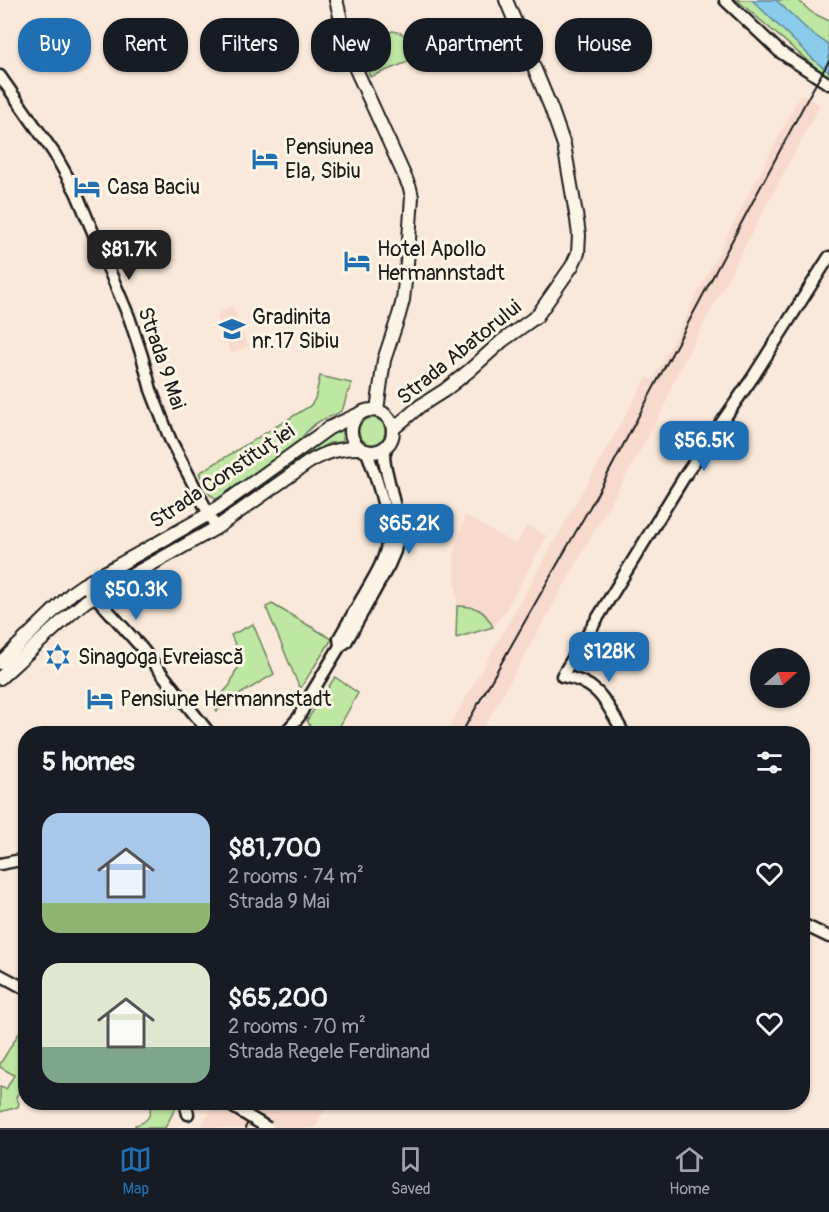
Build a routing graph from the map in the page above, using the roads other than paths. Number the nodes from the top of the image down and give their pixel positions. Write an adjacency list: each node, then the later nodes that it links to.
1 (336, 0): 7 (main road)
2 (506, 0): 9 (main road, Strada Abatorului)
3 (725, 0): 5 (street)
4 (0, 76): 12 (street, Strada 9 Mai)
5 (829, 84)
6 (829, 257): 22 (street)
7 (377, 410): 8 (main road); 9 (main road)
8 (357, 415): 11 (main road); 12 (main road, Strada Constituției)
9 (393, 429): 10 (main road)
10 (386, 448): 11 (main road); 16 (street)
11 (363, 450): 13 (main road, Strada Constituției); 16 (street)
12 (209, 514): 13 (street, Strada 9 Mai); 14 (main road, Strada Constituției)
13 (216, 528): 15 (main road, Strada Constituției)
14 (83, 585): 15 (street); 17 (main road, Strada Constituției)
15 (95, 596): 17 (main road, Strada Constituției); 20 (street)
16 (340, 646): 21 (street)
17 (14, 657): 18 (main road, Strada Constituției); 19 (main road, Strada Constituției)
18 (0, 663)
19 (0, 678)
20 (204, 726)
21 (291, 726)
22 (619, 726)
23 (18, 861): 24 (street)
24 (0, 864)
25 (810, 928): 26 (street)
26 (829, 937)
27 (0, 975): 28 (street)
28 (18, 985)
29 (187, 1110): 31 (street)
30 (238, 1110): 32 (street, bridge)
31 (188, 1114)
32 (268, 1128)

